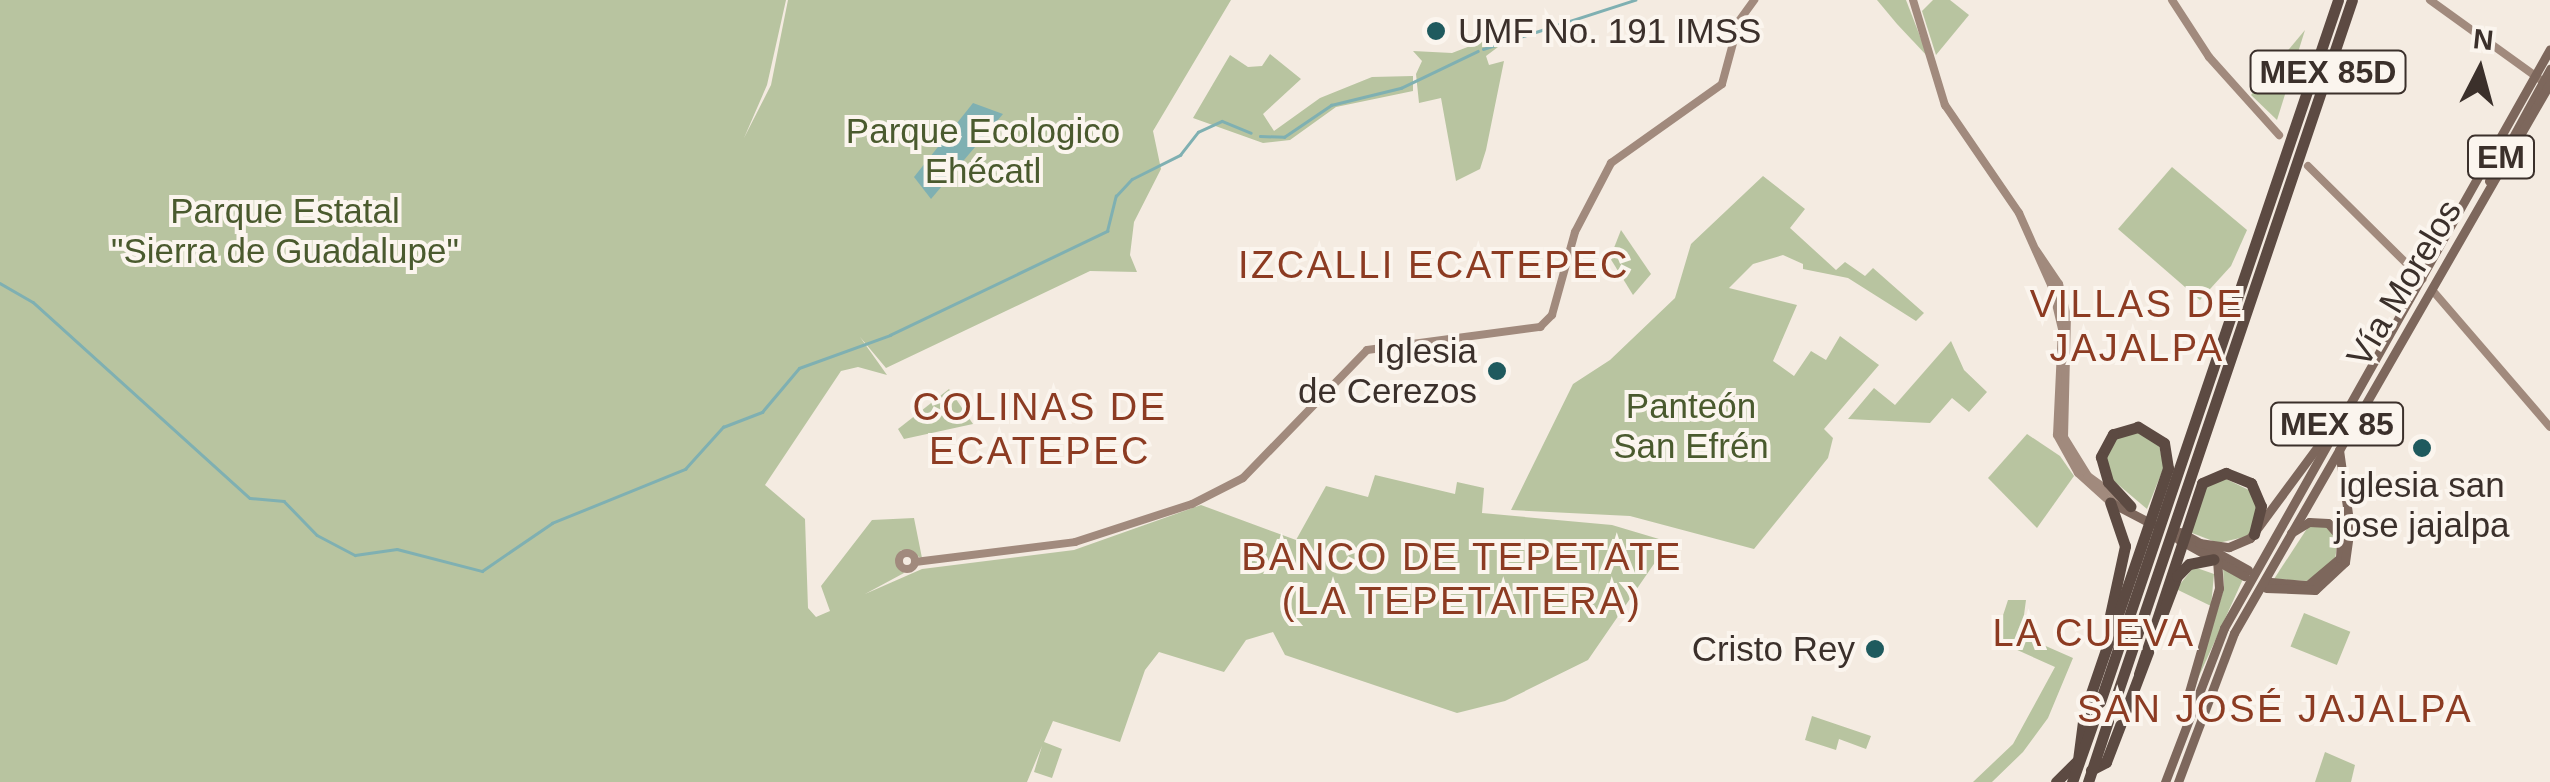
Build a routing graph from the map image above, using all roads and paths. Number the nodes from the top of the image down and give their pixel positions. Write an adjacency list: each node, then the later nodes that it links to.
1 (1754, 0): 30 (main road)
2 (1912, 0): 13 (main road)
3 (2172, 0): 11 (main road)
4 (2338, 0): 22 (highway, MEX 85D)
5 (2352, 0): 12 (highway, MEX 85D)
6 (2430, 0): 9 (main road)
7 (2550, 48): 9 (main road, Vía Morelos / MEX 85)
8 (2550, 69): 14 (main road, EM)
9 (2534, 78): 10 (main road); 15 (main road, Vía Morelos / MEX 85)
10 (2550, 84): 14 (main road, Vía Morelos / MEX 85)
11 (2279, 135)
12 (2303, 165): 15 (main road); 23 (highway, MEX 85D)
13 (2036, 250): 20 (main road); 21 (main road)
14 (2456, 250): 16 (main road, Vía Morelos / MEX 85)
15 (2422, 280): 17 (main road, Vía Morelos / MEX 85)
16 (2433, 291): 18 (main road); 19 (main road, Vía Morelos / MEX 85)
17 (2338, 422): 25 (main road); 34 (main road, Vía Morelos / MEX 85)
18 (2550, 427)
19 (2341, 442): 26 (main road, Vía Morelos / MEX 85); 26 (main road)
20 (2110, 502): 29 (main road); 31 (highway)
21 (2130, 506): 22 (highway); 28 (main road)
22 (2158, 512): 24 (highway, MEX 85D)
23 (2180, 524): 25 (highway); 27 (highway, MEX 85D)
24 (2152, 530): 31 (highway); 33 (highway, MEX 85D)
25 (2254, 534): 28 (main road)
26 (2286, 539): 42 (main road, Vía Morelos / MEX 85)
27 (2174, 542): 32 (highway); 33 (highway, MEX 85D)
28 (2200, 542): 29 (main road)
29 (2215, 559): 32 (highway); 34 (main road)
30 (915, 562)
31 (2107, 649): 33 (highway)
32 (2139, 674): 33 (highway)
33 (2107, 704)
34 (2186, 714): 41 (main road, Vía Morelos / MEX 85)
35 (2090, 716): 37 (highway)
36 (2114, 723): 38 (highway)
37 (2078, 760): 39 (highway); 40 (highway)
38 (2090, 778)
39 (2056, 782)
40 (2072, 782)
41 (2165, 782)
42 (2178, 782)

